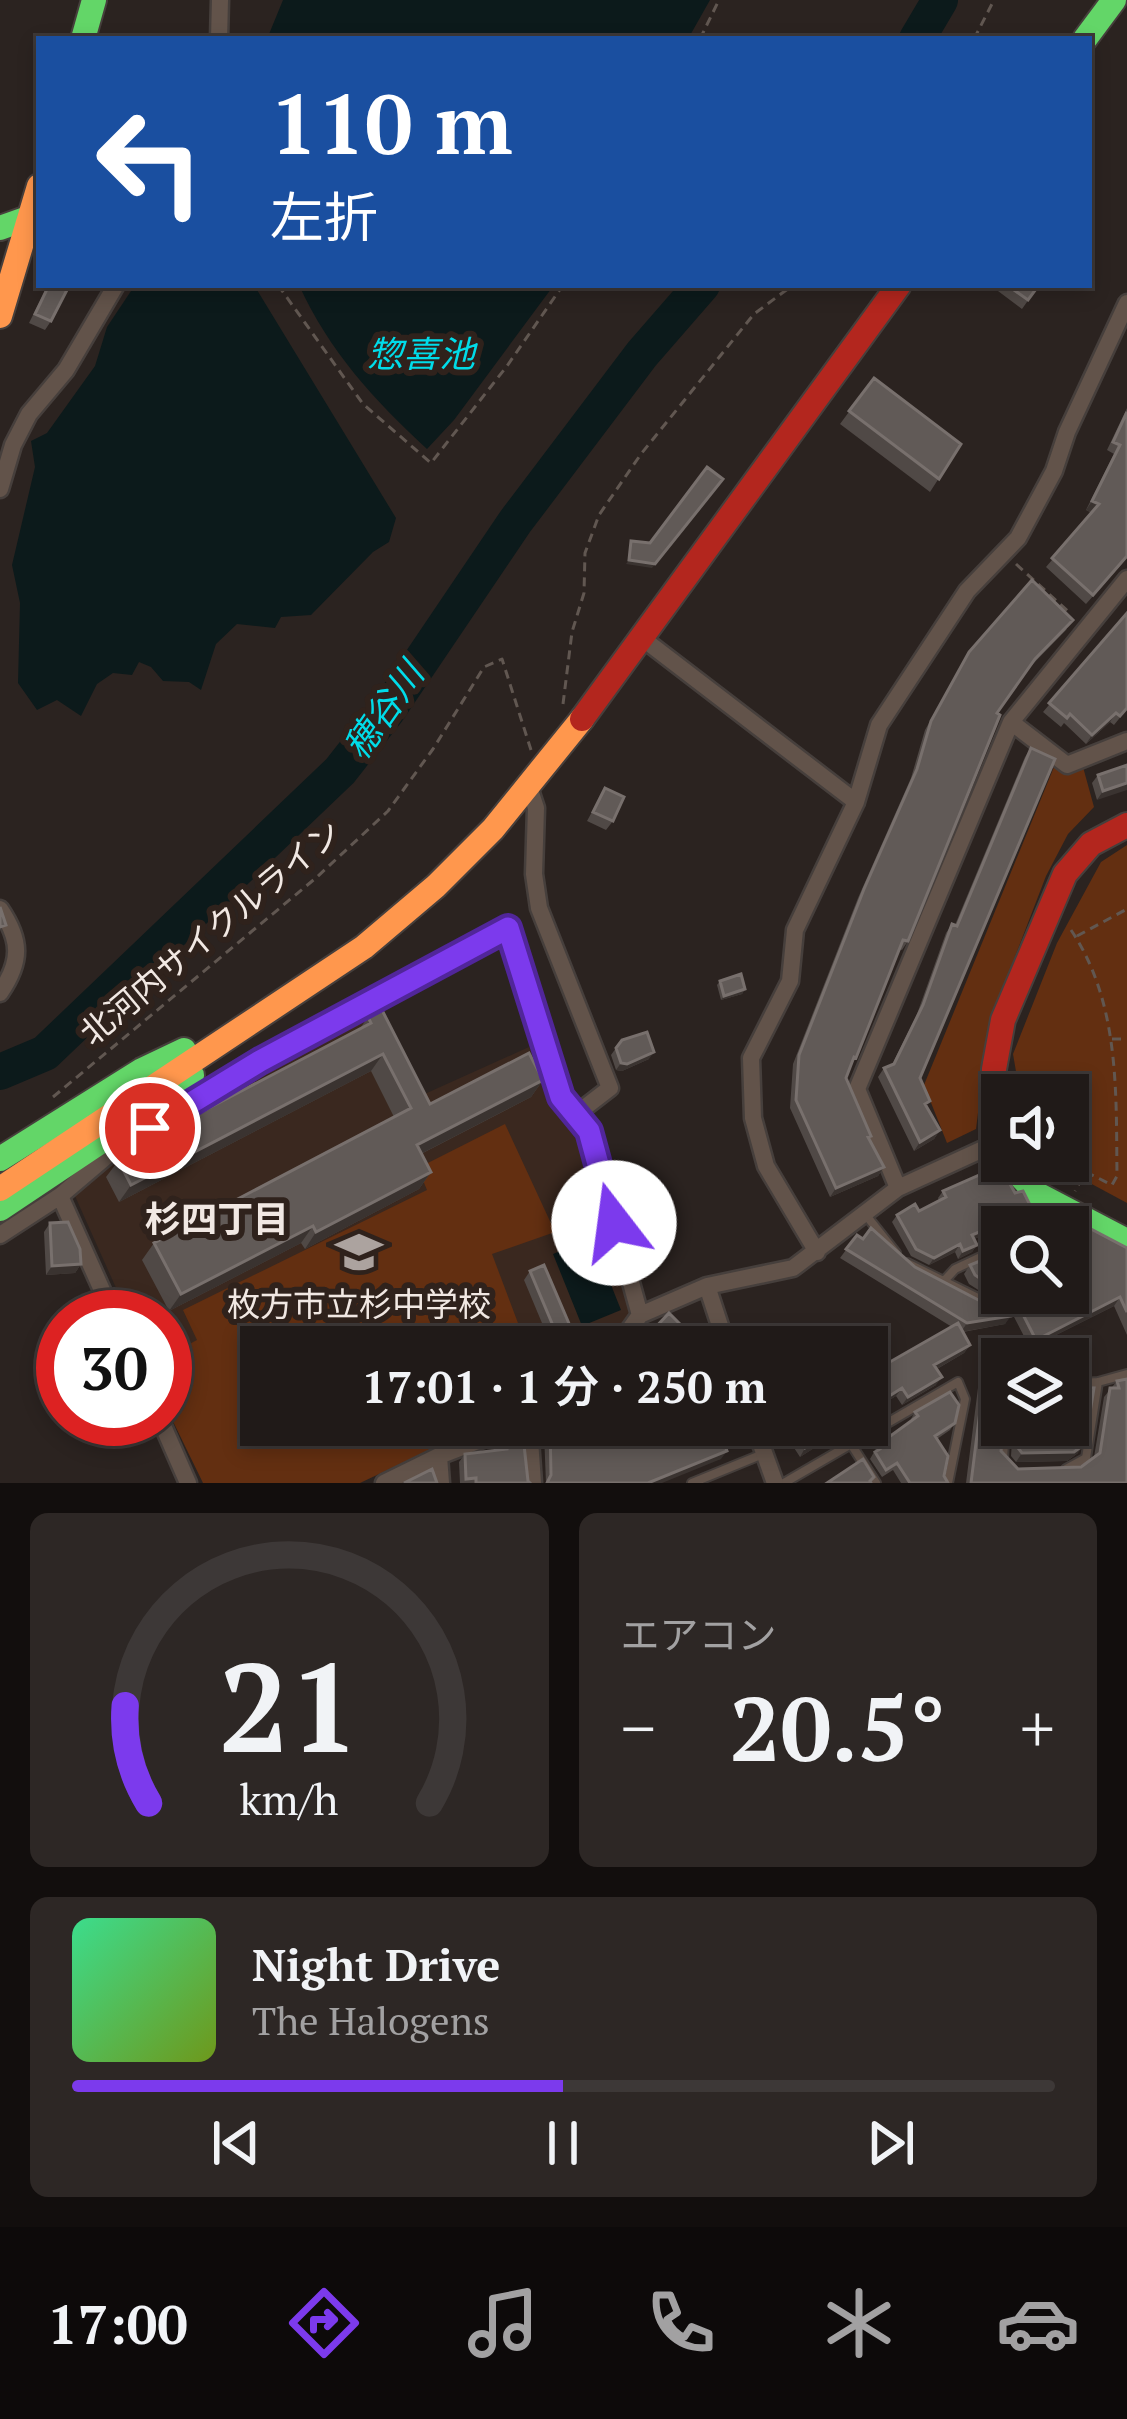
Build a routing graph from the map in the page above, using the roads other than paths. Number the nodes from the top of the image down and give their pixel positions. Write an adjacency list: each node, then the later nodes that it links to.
1 (94, 0): 4 (main road)
2 (220, 0): 5 (street)
3 (1114, 0): 6 (main road)
4 (84, 36)
5 (219, 36)
6 (1087, 36)
7 (36, 195): 8 (main road)
8 (28, 218): 9 (main road); 13 (main road)
9 (0, 228)
10 (114, 288): 14 (street)
11 (897, 288): 16 (main road)
12 (1127, 303): 20 (street)
13 (0, 316)
14 (0, 489)
15 (1127, 580): 17 (street)
16 (642, 638): 19 (main road); 20 (street)
17 (1011, 722): 18 (street); 30 (street)
18 (1127, 741)
19 (529, 787): 24 (main road); 26 (street)
20 (856, 802): 38 (street)
21 (1127, 825): 25 (main road)
22 (0, 909): 23 (street)
23 (0, 993)
24 (261, 1013): 27 (main road); 31 (main road); 34 (main road)
25 (996, 1074)
26 (575, 1114): 32 (street); 44 (street)
27 (0, 1159)
28 (981, 1161): 30 (street)
29 (1031, 1182): 33 (main road)
30 (898, 1188): 35 (street)
31 (0, 1189)
32 (60, 1196): 36 (street); 42 (street)
33 (1056, 1205): 37 (main road)
34 (0, 1209)
35 (865, 1214): 38 (street); 40 (lane)
36 (0, 1235)
37 (1127, 1241)
38 (817, 1252): 41 (street)
39 (981, 1257): 40 (lane)
40 (944, 1282): 43 (lane)
41 (707, 1286): 44 (street); 46 (street)
42 (102, 1290)
43 (976, 1297)
44 (640, 1315): 45 (street)
45 (632, 1326)
46 (720, 1326)
47 (1127, 1374): 48 (lane)
48 (1098, 1382): 49 (lane); 60 (lane)
49 (1089, 1383)
50 (888, 1423): 70 (lane)
51 (172, 1446): 62 (street)
52 (465, 1446): 59 (street)
53 (530, 1446): 65 (street)
54 (761, 1446): 58 (street)
55 (848, 1446): 68 (lane)
56 (852, 1446): 69 (lane)
57 (1004, 1446): 61 (lane)
58 (764, 1454): 66 (lane); 67 (street)
59 (439, 1456): 63 (street); 64 (street)
60 (1051, 1469)
61 (1012, 1470)
62 (188, 1483)
63 (384, 1483)
64 (440, 1483)
65 (533, 1483)
66 (692, 1483)
67 (775, 1483)
68 (784, 1483)
69 (876, 1483)
70 (948, 1483)

